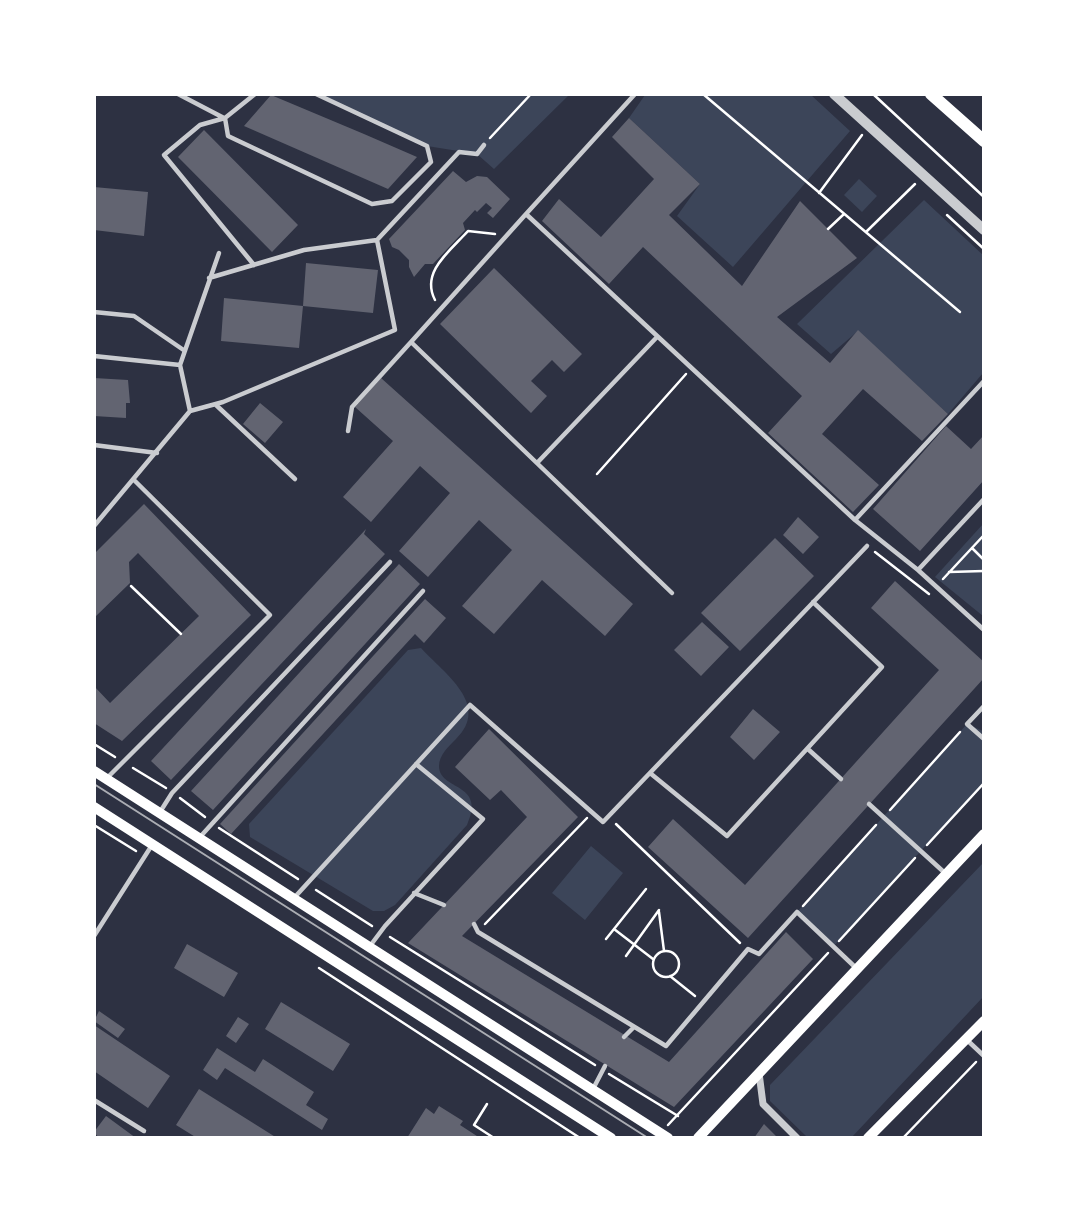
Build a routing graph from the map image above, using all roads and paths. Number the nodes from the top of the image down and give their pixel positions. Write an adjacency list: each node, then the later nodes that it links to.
1 (178, 94): 10 (lane)
2 (255, 94): 10 (lane)
3 (531, 94): 13 (path)
4 (635, 94): 17 (lane)
5 (703, 94): 15 (path)
6 (834, 94): 20 (street)
7 (873, 94): 16 (path)
8 (932, 94): 12 (main road)
9 (318, 95): 10 (lane)
10 (225, 118): 25 (lane)
11 (862, 135): 15 (path)
12 (984, 141)
13 (484, 145): 23 (lane)
14 (915, 184): 21 (path)
15 (819, 193): 18 (path)
16 (984, 197)
17 (526, 214): 22 (lane); 30 (lane)
18 (844, 214): 19 (path); 21 (path)
19 (828, 229)
20 (984, 230)
21 (866, 232): 29 (path)
22 (505, 238): 27 (lane); 27 (path)
23 (377, 240): 25 (lane); 37 (lane)
24 (219, 253): 26 (lane)
25 (254, 265): 26 (lane)
26 (209, 278): 32 (lane)
27 (440, 309): 31 (lane)
28 (94, 312): 32 (lane)
29 (960, 312)
30 (657, 337): 35 (lane); 42 (lane)
31 (411, 342): 39 (lane); 42 (lane)
32 (185, 351): 34 (lane)
33 (94, 356): 34 (lane)
34 (180, 365): 38 (lane)
35 (690, 369): 43 (path); 47 (lane)
36 (984, 381): 47 (lane)
37 (216, 405): 38 (lane); 44 (lane)
38 (190, 411): 41 (lane)
39 (348, 431)
40 (94, 445): 41 (lane)
41 (157, 453): 45 (lane)
42 (537, 463): 60 (lane)
43 (597, 474)
44 (295, 479)
45 (134, 480): 48 (lane); 70 (lane)
46 (984, 499): 54 (lane)
47 (855, 520): 54 (lane)
48 (94, 526)
49 (984, 535): 51 (path)
50 (867, 545): 58 (path); 61 (lane)
51 (972, 548): 52 (path); 56 (path)
52 (984, 560)
53 (390, 562): 74 (lane)
54 (918, 570): 58 (lane)
55 (984, 571): 56 (path)
56 (949, 572): 58 (path)
57 (131, 586): 63 (path)
58 (936, 586): 62 (lane)
59 (423, 591): 79 (lane)
60 (673, 593)
61 (813, 602): 66 (lane); 69 (lane)
62 (984, 630)
63 (181, 634)
64 (984, 706): 65 (lane)
65 (984, 739)
66 (808, 750): 69 (lane); 71 (lane)
67 (416, 764): 75 (lane); 84 (lane); 85 (lane)
68 (94, 771): 70 (main road)
69 (650, 773): 76 (lane)
70 (106, 778): 74 (main road)
71 (841, 779)
72 (869, 804): 82 (lane)
73 (94, 807): 80 (main road)
74 (159, 812): 79 (main road)
75 (592, 813): 76 (lane); 89 (path)
76 (608, 817): 94 (path)
77 (94, 825): 81 (path)
78 (984, 834): 82 (main road)
79 (200, 838): 85 (main road)
80 (152, 844): 81 (lane); 113 (main road)
81 (144, 856): 90 (lane)
82 (946, 874): 99 (main road)
83 (646, 889): 88 (path)
84 (414, 893): 86 (lane); 93 (lane)
85 (294, 898): 93 (main road)
86 (444, 905)
87 (474, 924): 89 (lane)
88 (614, 929): 91 (path); 92 (path)
89 (478, 932): 103 (lane)
90 (94, 936)
91 (606, 939)
92 (635, 945): 95 (path); 96 (path); 97 (path)
93 (370, 946): 109 (main road)
94 (748, 949): 99 (lane); 101 (lane)
95 (664, 951): 97 (path); 100 (path)
96 (626, 956)
97 (653, 959): 100 (path)
98 (317, 967): 115 (path)
99 (858, 970): 108 (main road)
100 (670, 976): 101 (path)
101 (703, 1002): 103 (lane)
102 (984, 1021): 105 (main road)
103 (634, 1028): 104 (lane)
104 (624, 1037)
105 (967, 1040): 106 (lane); 120 (main road)
106 (983, 1056): 121 (path)
107 (605, 1066): 109 (lane)
108 (759, 1073): 118 (main road); 119 (street)
109 (593, 1089): 117 (main road)
110 (94, 1100): 112 (lane)
111 (488, 1104): 114 (path)
112 (144, 1131)
113 (598, 1134): 116 (main road)
114 (494, 1138)
115 (580, 1138)
116 (611, 1138)
117 (668, 1138)
118 (698, 1138)
119 (797, 1138)
120 (868, 1138)
121 (902, 1138)

